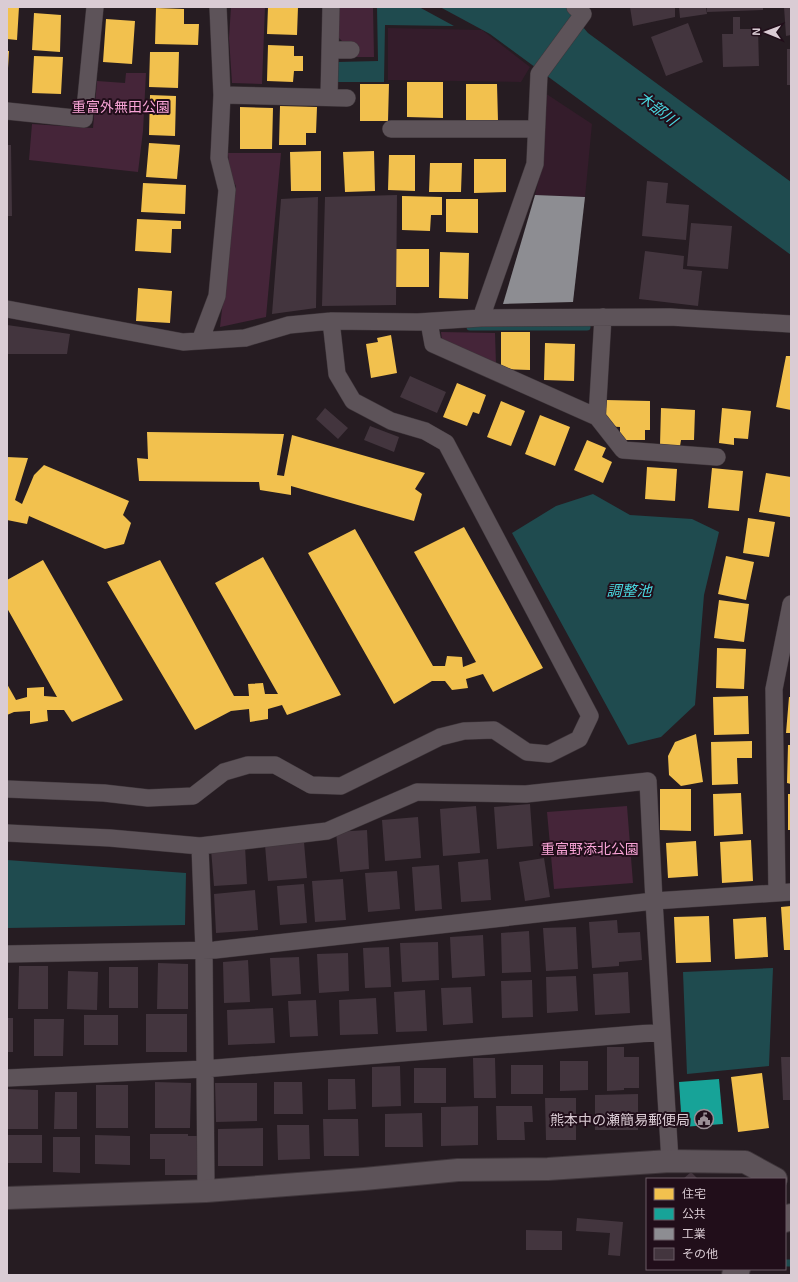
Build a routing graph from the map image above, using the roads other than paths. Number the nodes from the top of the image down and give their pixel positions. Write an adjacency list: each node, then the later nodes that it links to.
1 (95, 7): 10 (street)
2 (218, 7): 7 (street)
3 (331, 7): 5 (street)
4 (576, 7): 12 (street)
5 (330, 50): 6 (street); 8 (street)
6 (350, 50)
7 (222, 95): 8 (street); 19 (street)
8 (329, 97): 9 (street)
9 (347, 98)
10 (7, 111)
11 (391, 128): 12 (street)
12 (536, 129): 15 (street)
13 (7, 309): 19 (street)
14 (603, 317): 15 (street); 18 (street); 20 (street)
15 (481, 318): 17 (street)
16 (332, 321): 17 (street); 19 (street); 23 (street)
17 (429, 322): 20 (street)
18 (791, 324)
19 (200, 341)
20 (598, 417): 21 (street)
21 (717, 457)
22 (791, 604): 26 (street)
23 (7, 790)
24 (7, 833): 25 (street)
25 (200, 846): 27 (street); 28 (street)
26 (784, 892): 27 (street)
27 (654, 901): 28 (street); 30 (street)
28 (204, 950): 29 (street); 31 (street)
29 (7, 954)
30 (662, 1032): 31 (street); 33 (street)
31 (204, 1069): 32 (street); 35 (street)
32 (7, 1078)
33 (670, 1161): 34 (street); 35 (street)
34 (774, 1178)
35 (206, 1191): 36 (street)
36 (7, 1198)

